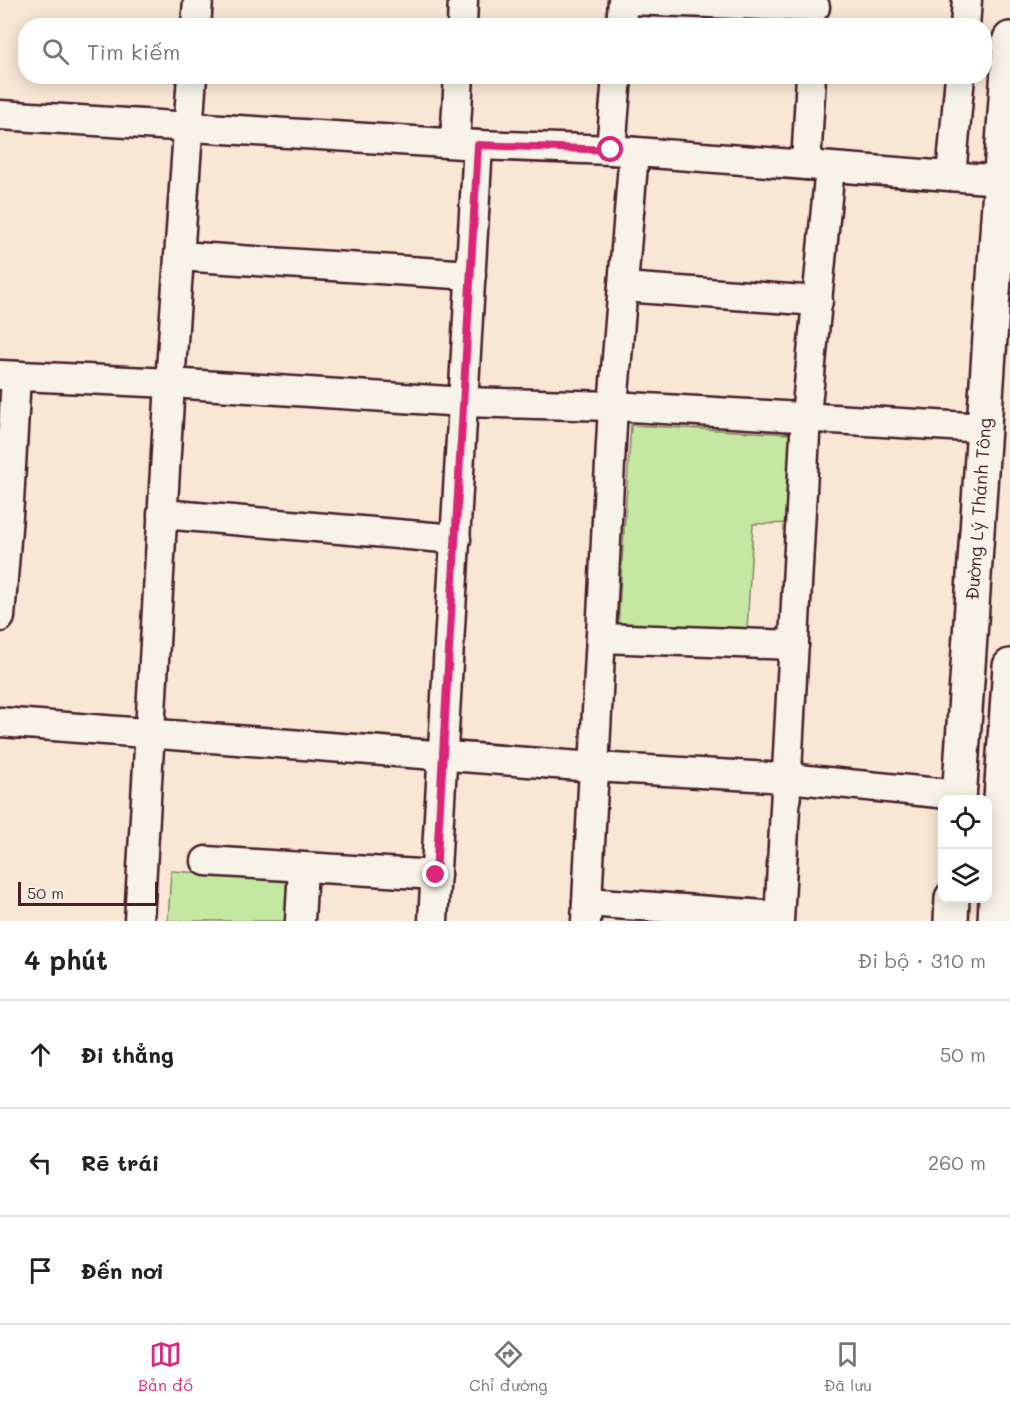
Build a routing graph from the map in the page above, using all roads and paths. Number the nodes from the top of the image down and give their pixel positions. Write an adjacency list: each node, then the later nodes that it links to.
1 (198, 0): 6 (street)
2 (463, 0): 7 (street)
3 (625, 0): 5 (street); 8 (street)
4 (967, 0): 9 (street)
5 (815, 11)
6 (197, 18)
7 (462, 18)
8 (622, 18)
9 (966, 18)
10 (1010, 39): 22 (main road, Đường Lý Thánh Tông)
11 (192, 84): 17 (street)
12 (460, 84): 18 (street)
13 (618, 84): 19 (street)
14 (812, 84): 20 (street)
15 (959, 84): 21 (street)
16 (0, 115): 17 (street)
17 (189, 126): 18 (street); 23 (street)
18 (466, 143): 19 (street); 24 (street)
19 (623, 151): 20 (street); 25 (street)
20 (818, 166): 21 (street); 26 (street)
21 (951, 176): 22 (street)
22 (1001, 180): 32 (main road, Đường Lý Thánh Tông)
23 (179, 256): 24 (street); 28 (street)
24 (471, 275): 29 (street)
25 (624, 287): 26 (street); 30 (street)
26 (818, 301): 31 (street)
27 (8, 375): 28 (street); 34 (street)
28 (170, 383): 29 (street); 33 (street)
29 (464, 402): 30 (street); 35 (street)
30 (613, 406): 31 (street); 37 (street)
31 (806, 416): 32 (street); 38 (street)
32 (985, 428): 46 (main road, Đường Lý Thánh Tông)
33 (162, 514): 35 (street); 41 (street)
34 (3, 527): 36 (street)
35 (456, 539): 42 (street)
36 (0, 617)
37 (601, 638): 38 (street); 43 (street)
38 (794, 645): 44 (street)
39 (1010, 666): 47 (main road)
40 (0, 722): 41 (street)
41 (150, 734): 42 (street); 54 (street)
42 (443, 756): 43 (street); 50 (street)
43 (594, 767): 44 (street); 52 (street)
44 (787, 778): 45 (street); 53 (street)
45 (941, 795)
46 (959, 795)
47 (1005, 798): 58 (main road)
48 (206, 861): 49 (street)
49 (303, 868): 50 (street); 55 (street)
50 (436, 875): 56 (street)
51 (952, 903): 57 (main road)
52 (587, 912): 53 (street)
53 (779, 919)
54 (139, 921)
55 (300, 921)
56 (433, 921)
57 (951, 921)
58 (995, 921)

